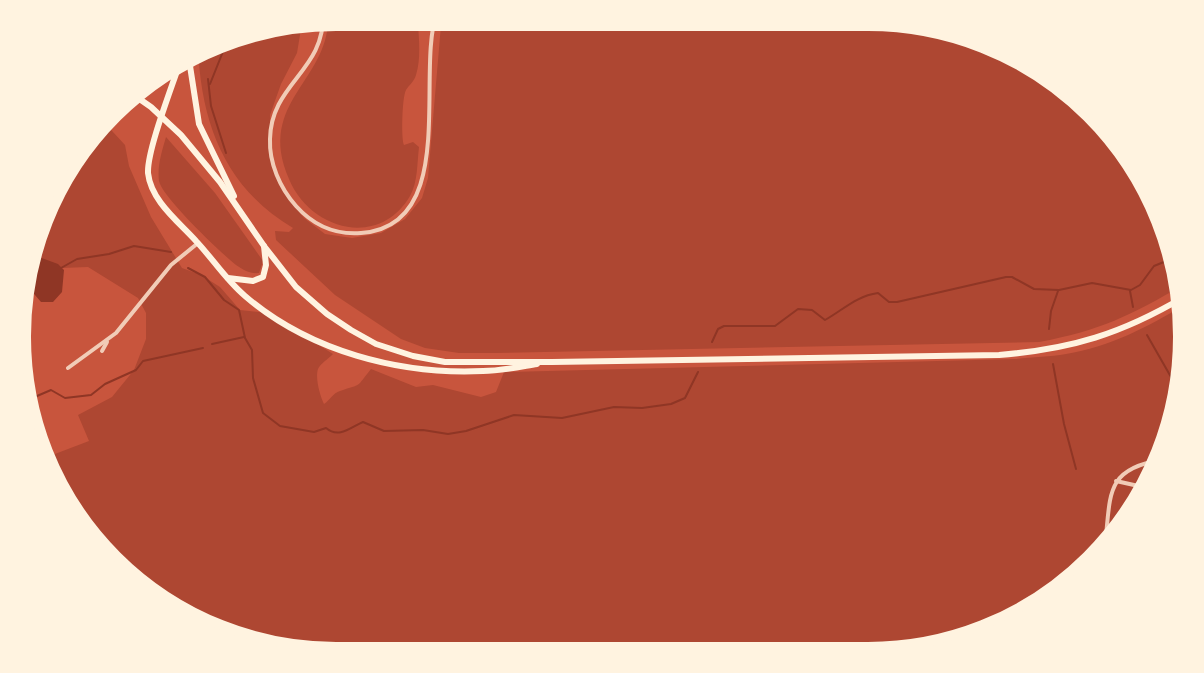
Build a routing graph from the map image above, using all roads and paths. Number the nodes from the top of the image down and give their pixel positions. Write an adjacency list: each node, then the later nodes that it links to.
1 (434, 26): 2 (street)
2 (322, 27)
3 (190, 63): 6 (main road)
4 (178, 70): 7 (main road)
5 (138, 98): 6 (main road)
6 (241, 210): 8 (main road)
7 (198, 243): 9 (main road); 11 (street)
8 (264, 246): 9 (main road); 13 (main road)
9 (228, 278): 13 (main road)
10 (1176, 302): 13 (main road)
11 (109, 340): 12 (street); 14 (street)
12 (102, 351)
13 (552, 362)
14 (68, 368)
15 (1151, 463): 16 (street)
16 (1116, 481): 17 (street); 18 (street)
17 (1139, 486)
18 (1108, 532)

